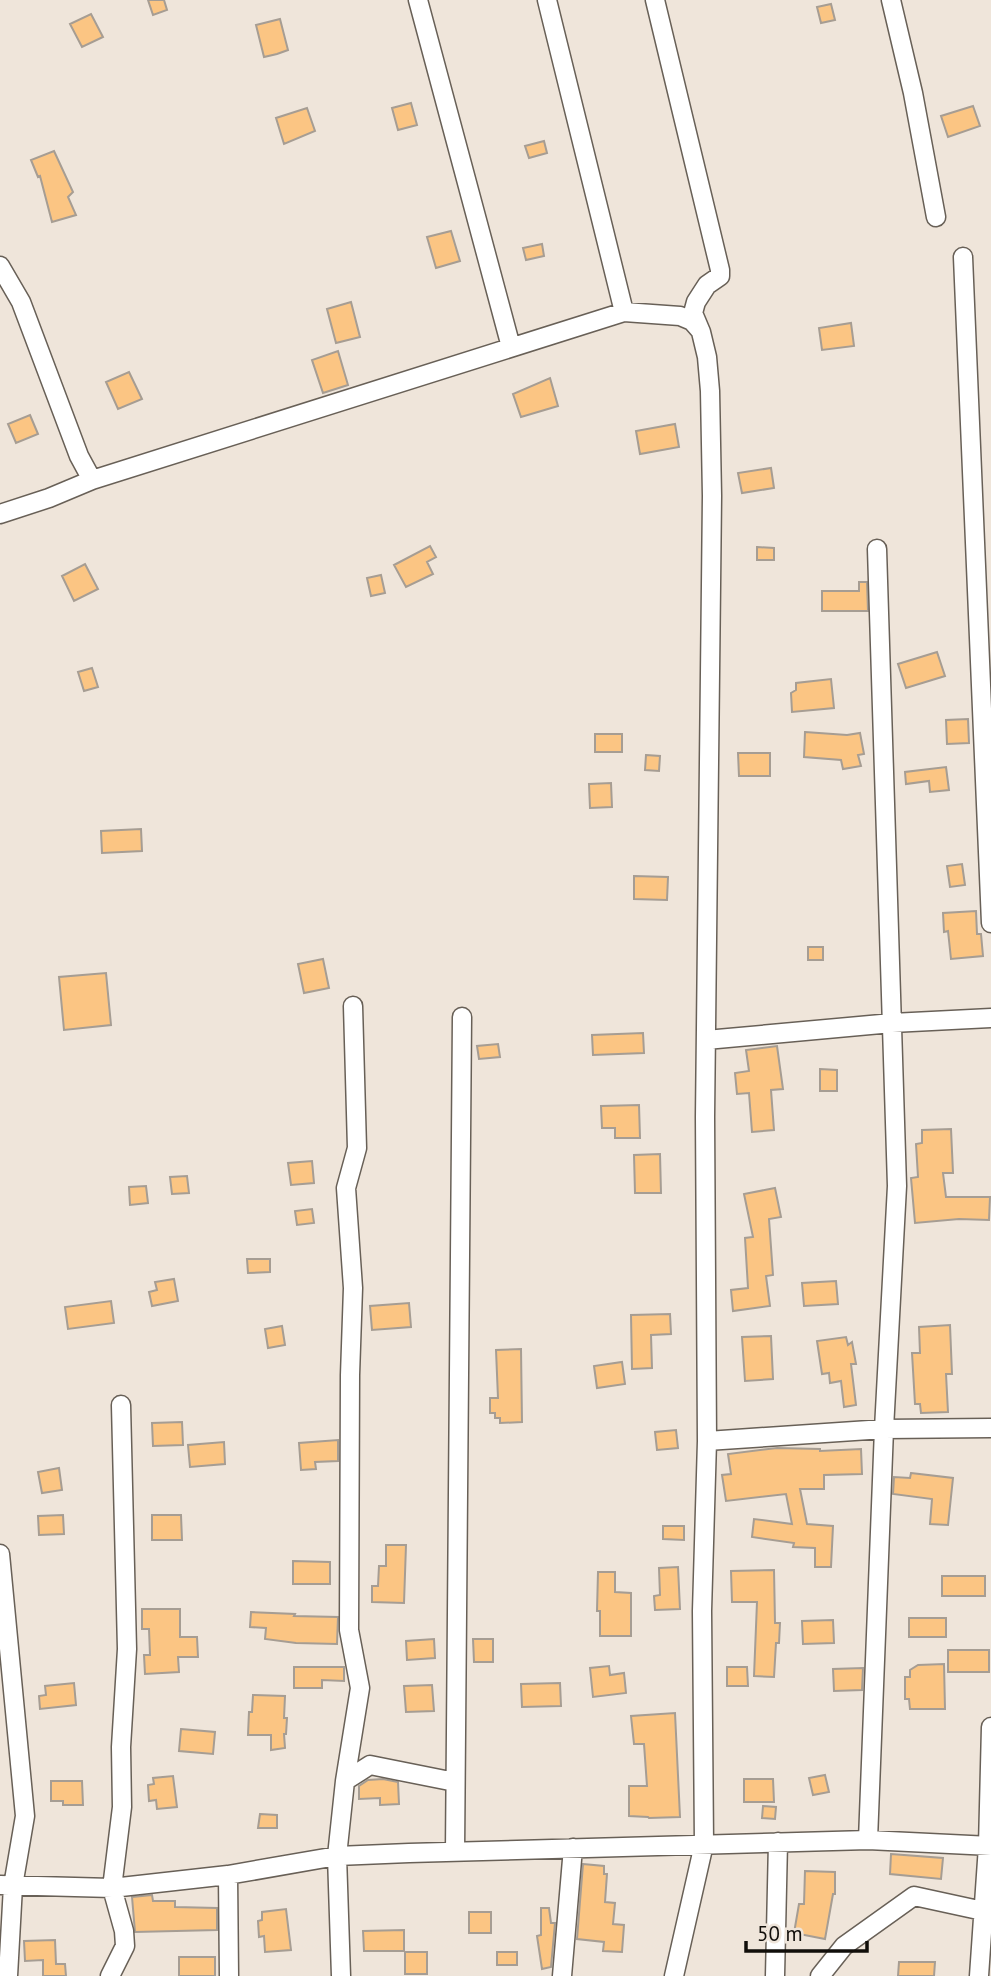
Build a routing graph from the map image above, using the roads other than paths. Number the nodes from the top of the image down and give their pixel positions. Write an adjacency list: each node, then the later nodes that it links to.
1 (418, 0): 10 (street)
2 (547, 0): 8 (street)
3 (655, 0): 9 (street)
4 (891, 0): 5 (street)
5 (936, 217)
6 (963, 257): 14 (street)
7 (0, 267): 11 (street)
8 (624, 312): 9 (street); 10 (street)
9 (701, 332): 20 (street)
10 (511, 347): 11 (street)
11 (92, 480): 12 (street)
12 (0, 514)
13 (877, 550): 19 (street)
14 (985, 621): 15 (street)
15 (991, 923)
16 (353, 1006): 28 (street)
17 (462, 1017): 29 (street)
18 (991, 1018): 19 (street)
19 (892, 1023): 20 (street); 23 (street)
20 (706, 1040): 24 (street)
21 (121, 1405): 39 (street)
22 (991, 1428): 23 (street)
23 (884, 1429): 24 (street); 30 (street)
24 (707, 1441): 32 (street)
25 (0, 1554): 26 (street)
26 (4, 1640): 38 (street)
27 (991, 1727): 33 (street)
28 (345, 1781): 29 (street); 36 (street)
29 (455, 1782): 35 (street)
30 (868, 1840): 31 (street); 33 (street)
31 (778, 1842): 32 (street); 47 (street)
32 (704, 1844): 34 (street); 46 (street)
33 (990, 1846): 40 (street)
34 (573, 1848): 35 (street); 45 (street)
35 (455, 1852): 36 (street)
36 (337, 1856): 37 (street); 44 (street)
37 (228, 1875): 39 (street); 43 (street)
38 (6, 1885): 39 (street); 41 (street)
39 (112, 1888): 42 (street)
40 (983, 1911): 48 (street); 49 (street)
41 (8, 1976)
42 (110, 1976)
43 (229, 1976)
44 (341, 1976)
45 (562, 1976)
46 (674, 1976)
47 (775, 1976)
48 (820, 1976)
49 (979, 1976)

